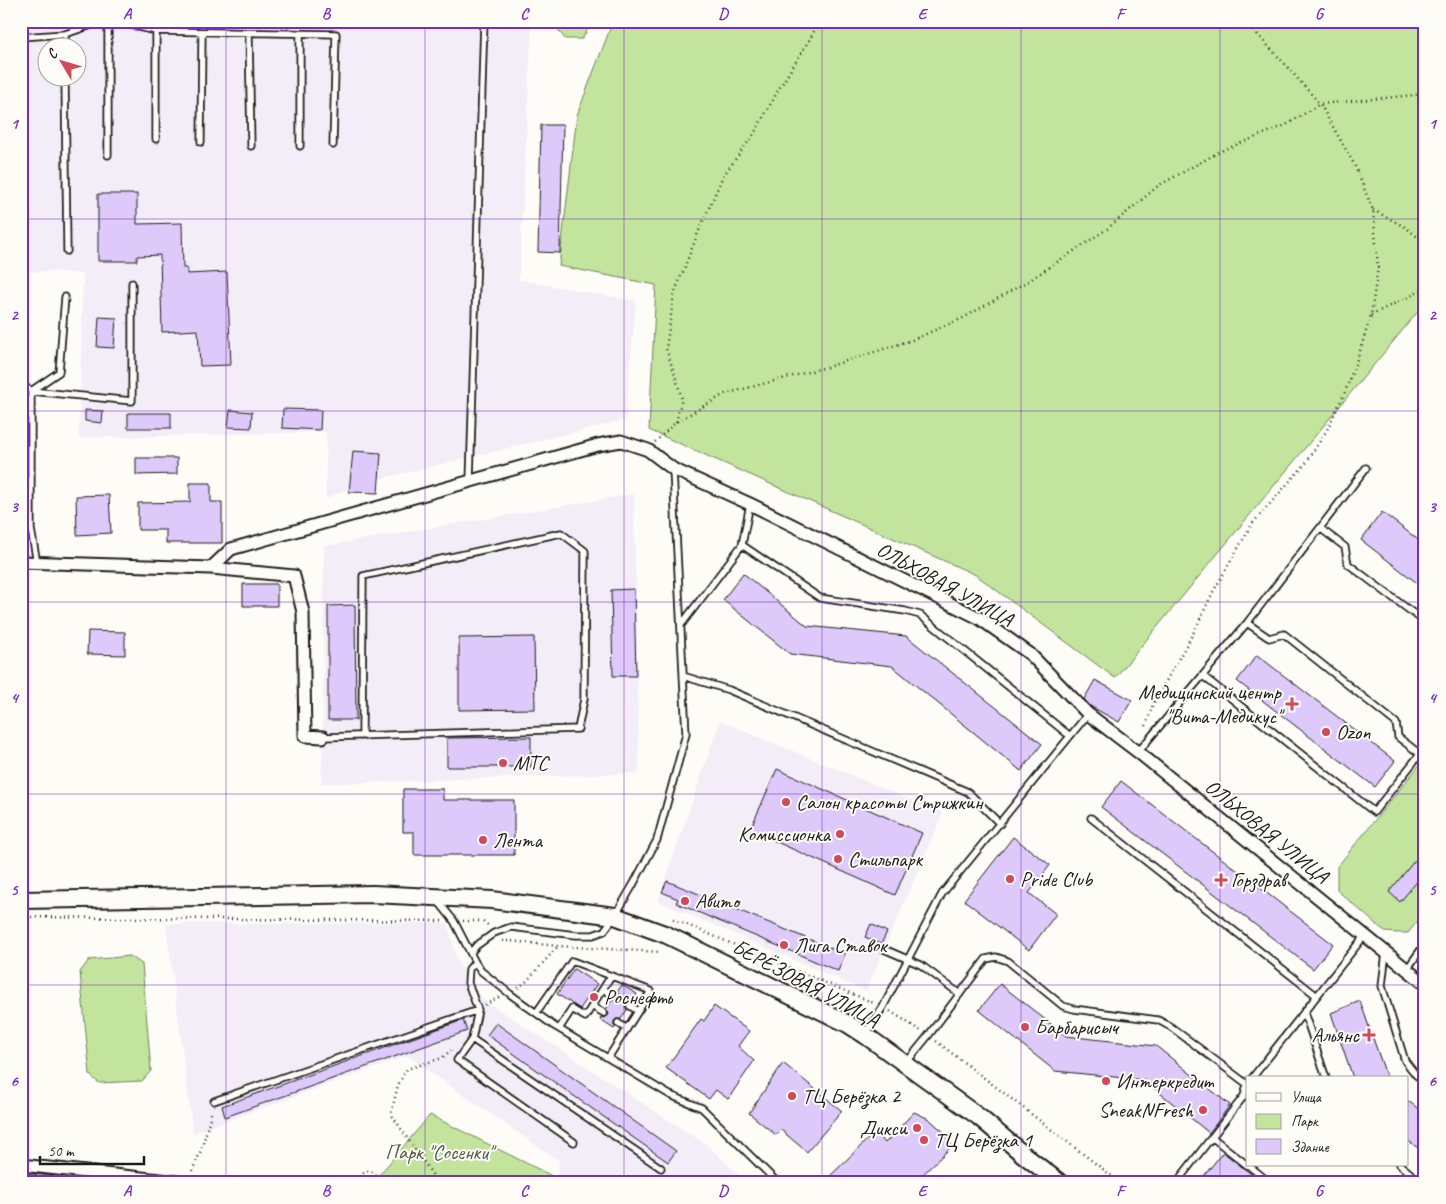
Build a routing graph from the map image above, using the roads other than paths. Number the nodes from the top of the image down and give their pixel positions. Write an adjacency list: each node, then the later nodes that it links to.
1 (104, 21): 8 (lane)
2 (108, 21): 18 (lane)
3 (114, 21): 5 (lane)
4 (484, 21): 26 (lane)
5 (156, 31): 6 (lane); 13 (lane)
6 (202, 32): 7 (lane); 14 (lane)
7 (249, 33): 9 (lane); 16 (lane)
8 (65, 34): 10 (lane); 11 (lane)
9 (300, 34): 15 (lane); 17 (lane)
10 (21, 36)
11 (65, 38)
12 (65, 88): 19 (lane)
13 (156, 139)
14 (201, 142)
15 (333, 145)
16 (251, 146)
17 (300, 146)
18 (108, 154)
19 (67, 251)
20 (132, 283): 23 (lane)
21 (65, 297): 23 (lane)
22 (21, 384): 23 (lane)
23 (31, 391): 31 (lane)
24 (1366, 468): 28 (lane)
25 (673, 469): 26 (street, ОЛЬХОВАЯ УЛИЦА); 27 (street, ОЛЬХОВАЯ УЛИЦА); 35 (lane)
26 (470, 481): 32 (street, ОЛЬХОВАЯ УЛИЦА)
27 (750, 504): 29 (lane); 38 (street, ОЛЬХОВАЯ УЛИЦА)
28 (1320, 528): 33 (lane); 34 (lane)
29 (742, 545): 35 (lane); 40 (lane)
30 (21, 562): 31 (street)
31 (37, 563): 32 (street)
32 (212, 568): 41 (street)
33 (1425, 622)
34 (1247, 623): 37 (lane); 44 (lane)
35 (681, 625): 36 (lane)
36 (683, 676): 46 (lane); 49 (lane)
37 (1202, 676): 43 (lane); 44 (lane)
38 (1088, 714): 40 (lane); 43 (street, ОЛЬХОВАЯ УЛИЦА)
39 (362, 736): 39 (lane); 41 (lane)
40 (1070, 736): 46 (lane)
41 (323, 737)
42 (1425, 748): 44 (lane)
43 (1138, 752): 50 (street, ОЛЬХОВАЯ УЛИЦА)
44 (1420, 754)
45 (1091, 818): 63 (lane)
46 (1000, 824): 55 (lane)
47 (435, 897): 48 (street, БЕРЁЗОВАЯ УЛИЦА); 49 (street, БЕРЁЗОВАЯ УЛИЦА); 53 (lane)
48 (21, 900)
49 (614, 916): 53 (lane); 74 (street, БЕРЁЗОВАЯ УЛИЦА)
50 (1365, 935): 54 (street, ОЛЬХОВАЯ УЛИЦА); 63 (lane)
51 (1425, 944): 57 (lane)
52 (884, 949): 55 (lane)
53 (471, 952): 56 (lane)
54 (1386, 952): 57 (street, ОЛЬХОВАЯ УЛИЦА); 80 (lane)
55 (908, 960): 61 (lane); 74 (lane)
56 (475, 962): 66 (lane); 69 (lane)
57 (1407, 970): 59 (street, ОЛЬХОВАЯ УЛИЦА)
58 (611, 976): 60 (lane); 67 (lane); 69 (lane)
59 (1425, 984)
60 (603, 989): 62 (lane); 64 (lane)
61 (960, 994): 77 (lane); 81 (lane)
62 (615, 996)
63 (1317, 996): 68 (lane)
64 (592, 1006): 70 (lane); 73 (lane)
65 (630, 1006): 67 (lane)
66 (478, 1010): 75 (lane); 83 (lane)
67 (638, 1011): 72 (lane)
68 (1304, 1012): 78 (lane); 79 (lane)
69 (536, 1013): 73 (lane)
70 (604, 1014)
71 (618, 1023): 72 (lane)
72 (627, 1028): 76 (lane)
73 (559, 1029): 76 (lane)
74 (865, 1034): 77 (street, БЕРЁЗОВАЯ УЛИЦА)
75 (472, 1038): 85 (lane); 90 (lane)
76 (608, 1058): 92 (lane)
77 (905, 1064): 93 (street, БЕРЁЗОВАЯ УЛИЦА)
78 (1254, 1076)
79 (1325, 1076)
80 (1425, 1081)
81 (1246, 1083)
82 (1246, 1088): 84 (lane)
83 (214, 1101)
84 (1213, 1138): 86 (lane); 94 (lane)
85 (574, 1142)
86 (1246, 1163)
87 (21, 1165): 91 (street)
88 (1249, 1166): 95 (lane)
89 (1401, 1166): 96 (lane)
90 (661, 1168)
91 (188, 1183)
92 (778, 1183)
93 (1060, 1183)
94 (1176, 1183)
95 (1270, 1183)
96 (1422, 1183)

